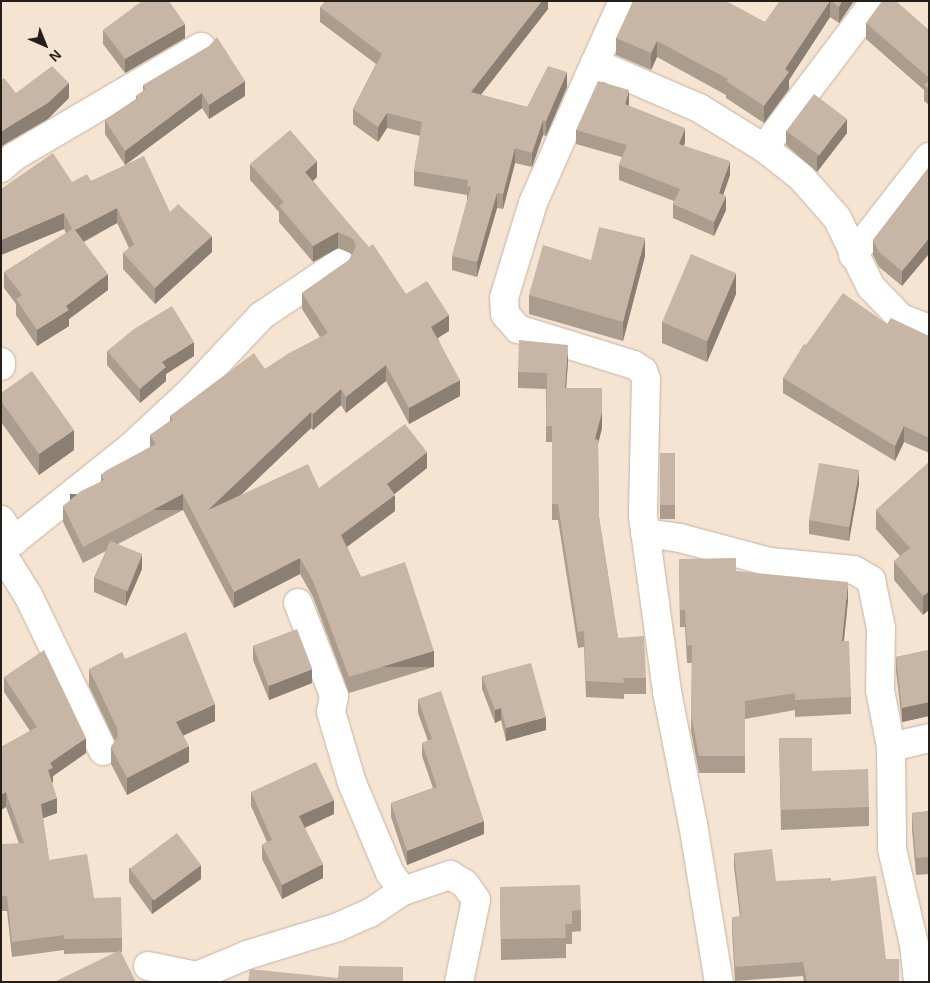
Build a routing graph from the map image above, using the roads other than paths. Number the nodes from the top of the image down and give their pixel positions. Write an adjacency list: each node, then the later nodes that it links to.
1 (623, 1): 4 (street)
2 (875, 1): 5 (street)
3 (201, 47): 7 (street)
4 (595, 63): 5 (street); 11 (street)
5 (764, 148): 8 (street)
6 (929, 157): 8 (street)
7 (1, 168)
8 (853, 255): 10 (street)
9 (340, 262): 12 (street)
10 (929, 329)
11 (645, 533): 15 (street); 20 (street)
12 (4, 541): 16 (street)
13 (298, 603): 17 (street)
14 (929, 738): 15 (street)
15 (891, 747): 21 (street)
16 (103, 751)
17 (403, 891): 18 (street); 19 (street)
18 (148, 966)
19 (459, 982)
20 (719, 982)
21 (918, 982)

